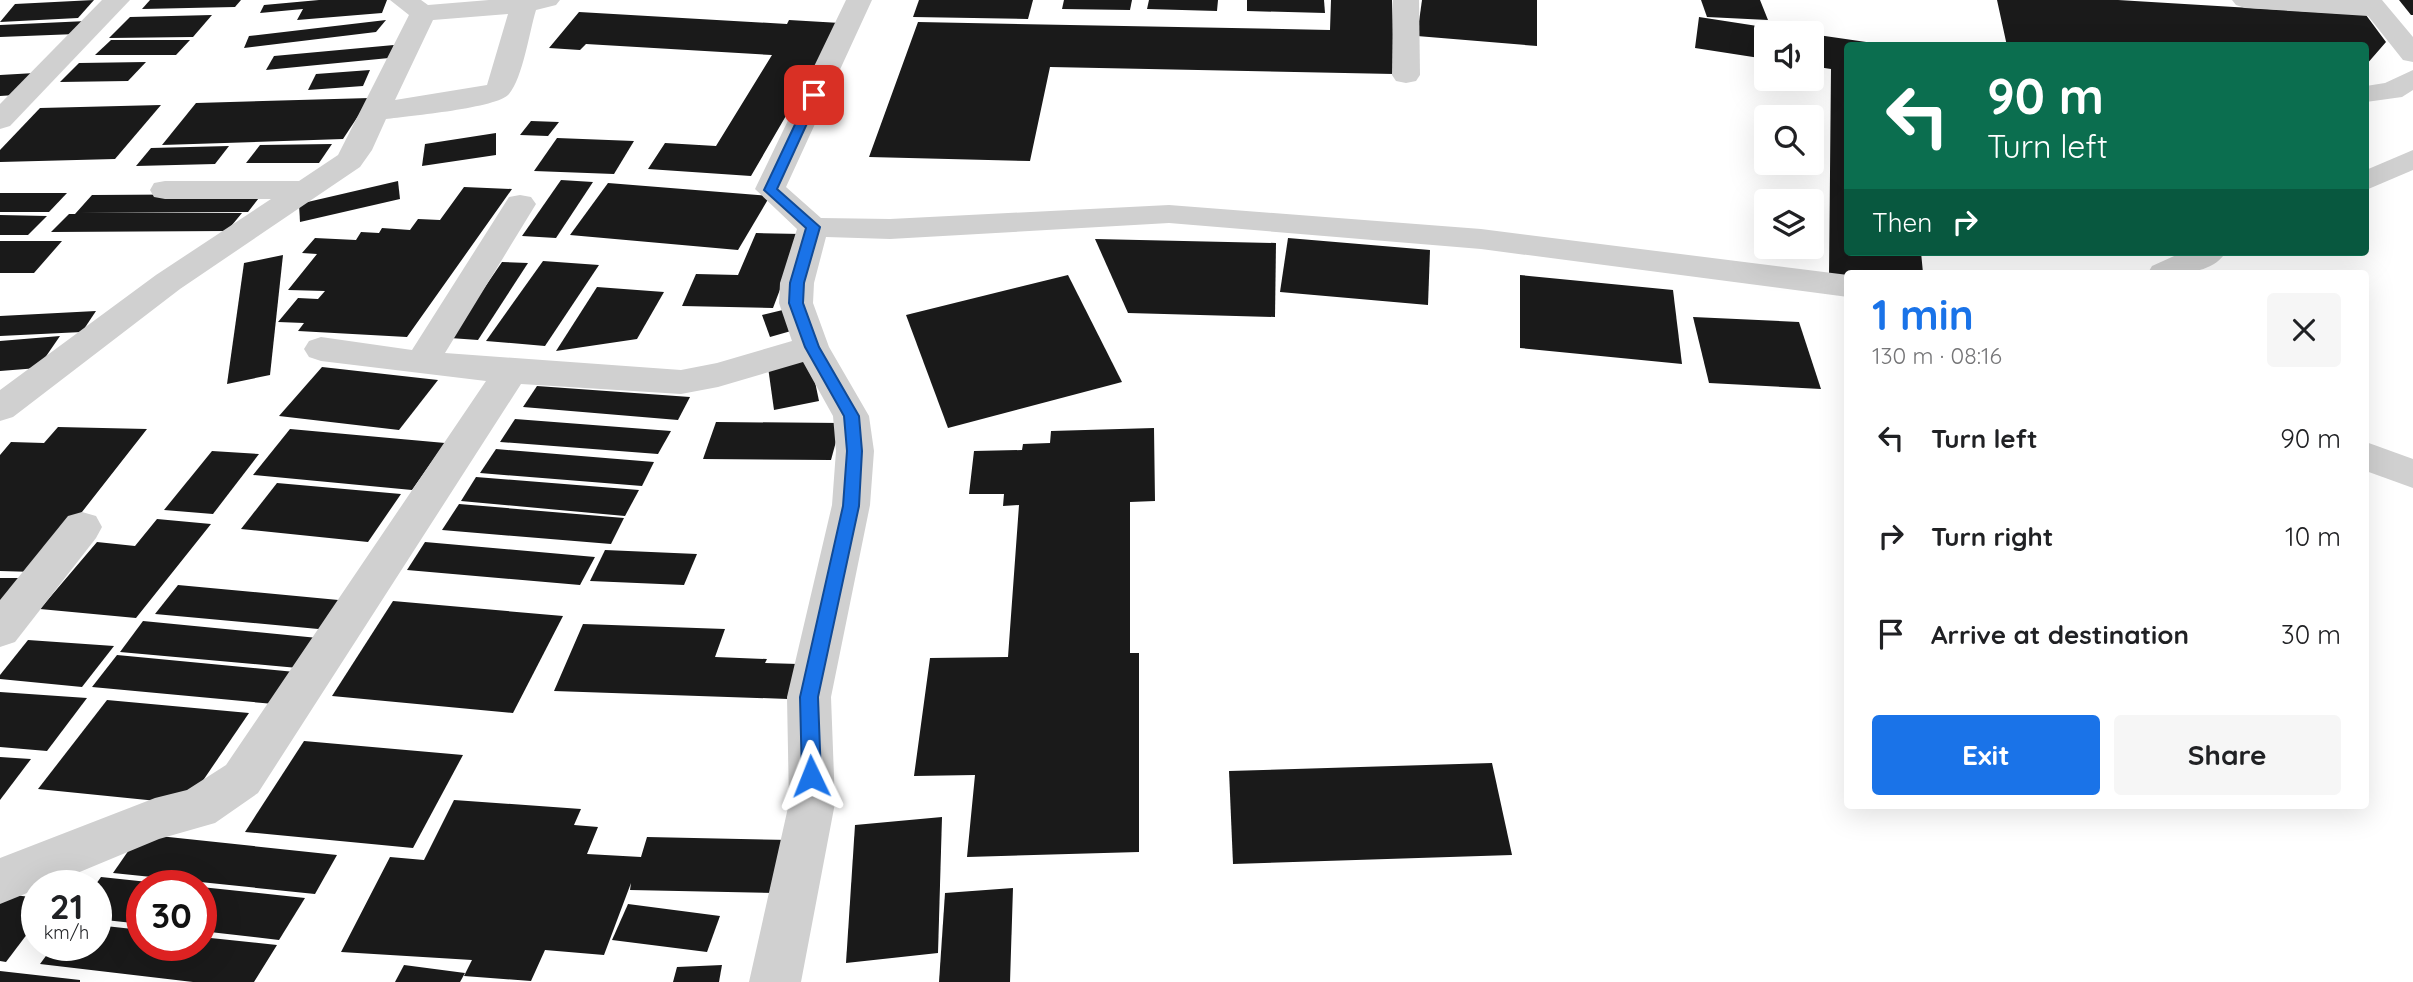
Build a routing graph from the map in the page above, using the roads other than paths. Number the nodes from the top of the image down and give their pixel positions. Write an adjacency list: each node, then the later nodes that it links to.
1 (117, 0): 13 (street)
2 (859, 0): 19 (street)
3 (1406, 0): 9 (street)
4 (2245, 0): 6 (street)
5 (536, 2): 7 (street); 12 (street)
6 (2372, 4): 8 (street)
7 (413, 6): 12 (street)
8 (2413, 54)
9 (1406, 75)
10 (2413, 78): 11 (street)
11 (2369, 94)
12 (375, 112): 17 (street)
13 (0, 120)
14 (2413, 159): 15 (street)
15 (2369, 180)
16 (165, 190): 17 (street)
17 (306, 190): 27 (street)
18 (520, 204): 25 (street)
19 (813, 227): 22 (street); 23 (street)
20 (2201, 256): 21 (street)
21 (2171, 270)
22 (1844, 285)
23 (812, 347): 26 (street); 33 (street)
24 (321, 349): 25 (street)
25 (421, 363): 26 (street)
26 (510, 371): 32 (street)
27 (0, 408)
28 (2369, 457): 29 (street)
29 (2413, 474)
30 (82, 527): 31 (street)
31 (0, 630)
32 (0, 881)
33 (775, 982)

